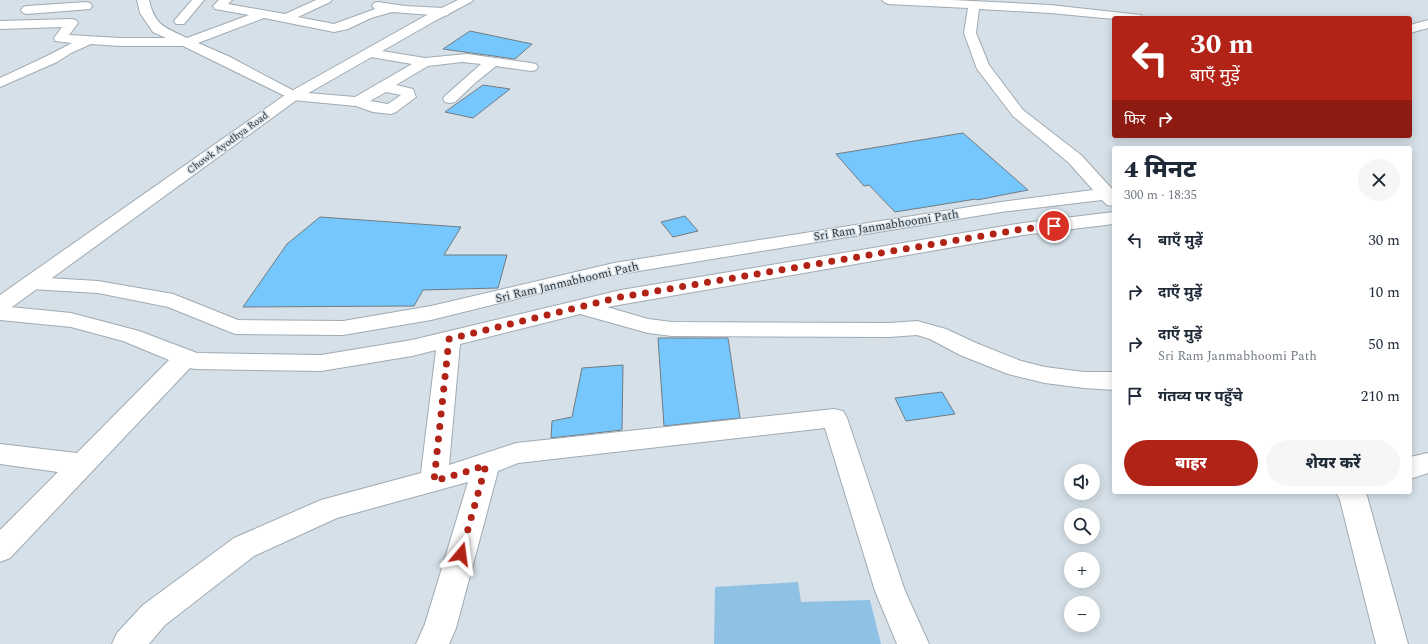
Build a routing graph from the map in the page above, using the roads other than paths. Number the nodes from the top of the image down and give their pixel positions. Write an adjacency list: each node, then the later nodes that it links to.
1 (143, 0): 24 (street)
2 (198, 0): 19 (street)
3 (226, 0): 12 (street)
4 (326, 0): 18 (street)
5 (375, 0): 13 (street)
6 (456, 0): 16 (street)
7 (467, 0): 16 (street, Chowk Ayodhya Road)
8 (888, 0): 10 (street)
9 (1019, 0): 14 (street)
10 (974, 5): 14 (street); 34 (street)
11 (86, 6): 15 (street)
12 (262, 8): 18 (street); 24 (street)
13 (391, 8): 16 (street); 18 (street)
14 (1050, 9): 17 (street)
15 (16, 10)
16 (438, 11): 25 (street, Chowk Ayodhya Road); 31 (street)
17 (1118, 16)
18 (286, 18)
19 (180, 21)
20 (1428, 24): 22 (street)
21 (0, 25): 23 (street)
22 (1412, 28)
23 (89, 40): 24 (street); 29 (street)
24 (187, 42): 31 (street)
25 (370, 53): 27 (street); 31 (street, Chowk Ayodhya Road)
26 (494, 61): 27 (street); 28 (street); 32 (street)
27 (424, 62): 30 (street)
28 (531, 67)
29 (0, 83)
30 (384, 87): 33 (street); 33 (street)
31 (289, 94): 33 (street); 36 (street, Chowk Ayodhya Road); 37 (street)
32 (450, 99)
33 (358, 102)
34 (1111, 199): 36 (street, Sri Ram Janmabhoomi Path)
35 (1112, 218): 39 (street)
36 (31, 283): 38 (street, Chowk Ayodhya Road)
37 (0, 287)
38 (0, 305)
39 (580, 306): 41 (street); 43 (street)
40 (0, 313): 42 (street)
41 (449, 339): 42 (street); 47 (street)
42 (186, 357): 45 (street)
43 (1112, 381)
44 (0, 454): 45 (street)
45 (82, 464): 49 (street)
46 (486, 465): 47 (street); 51 (street); 52 (street)
47 (434, 481): 50 (street)
48 (1354, 494): 53 (street)
49 (0, 549)
50 (128, 644)
51 (432, 644)
52 (913, 644)
53 (1392, 644)

